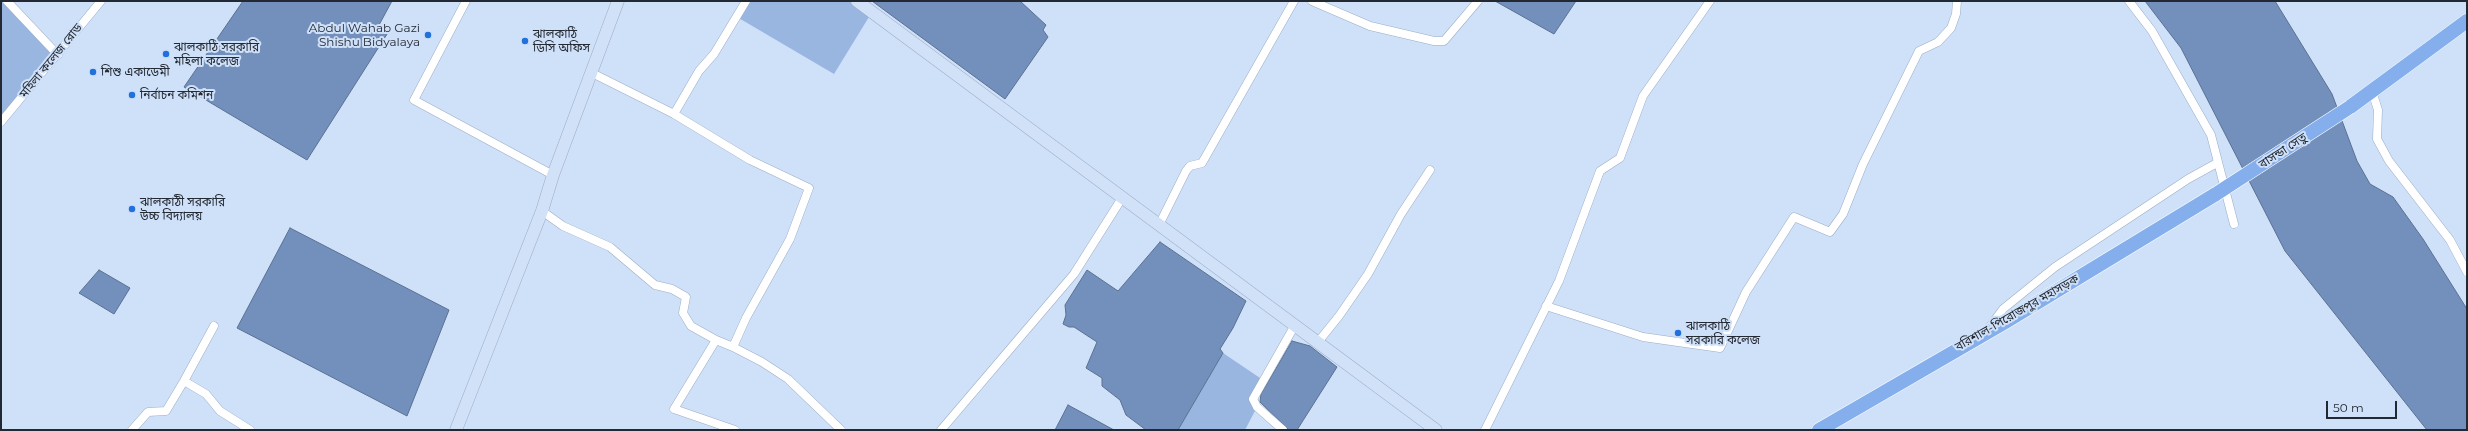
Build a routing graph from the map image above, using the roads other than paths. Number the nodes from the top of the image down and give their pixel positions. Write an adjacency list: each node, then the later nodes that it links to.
1 (7, 1): 14 (street)
2 (101, 1): 14 (street, মহিলা কলেজ রোড)
3 (466, 1): 21 (street)
4 (618, 1): 15 (main road)
5 (746, 1): 17 (street)
6 (857, 1): 23 (main road)
7 (1294, 1): 26 (street)
8 (1312, 1): 9 (street)
9 (1478, 1)
10 (1710, 1): 28 (street)
11 (1957, 1): 28 (street)
12 (2129, 1): 19 (street)
13 (2467, 21): 16 (highway)
14 (58, 55): 18 (street, মহিলা কলেজ রোড)
15 (592, 72): 17 (street); 21 (main road)
16 (2372, 91): 22 (highway, বাসন্ডা সেতু, bridge); 27 (street)
17 (674, 114): 34 (street)
18 (1, 122)
19 (2217, 163): 25 (street); 31 (street)
20 (1430, 170): 33 (street)
21 (553, 175): 24 (main road)
22 (2216, 194): 31 (highway, বরিশাল-পিরোজপুর মহাসড়ক)
23 (1122, 198): 26 (main road); 41 (street)
24 (542, 211): 32 (street); 38 (main road)
25 (2234, 224)
26 (1159, 225): 29 (main road)
27 (2467, 272)
28 (1546, 306): 44 (street)
29 (1295, 325): 33 (main road); 42 (street)
30 (214, 326): 35 (street)
31 (1987, 331): 45 (highway, বরিশাল-পিরোজপুর মহাসড়ক)
32 (716, 340): 34 (street); 39 (street)
33 (1318, 342): 43 (main road)
34 (733, 347): 40 (street)
35 (184, 381): 36 (street); 37 (street)
36 (132, 430)
37 (250, 430)
38 (456, 430)
39 (735, 430)
40 (841, 430)
41 (941, 430)
42 (1282, 430)
43 (1436, 430)
44 (1485, 430)
45 (1819, 430)

